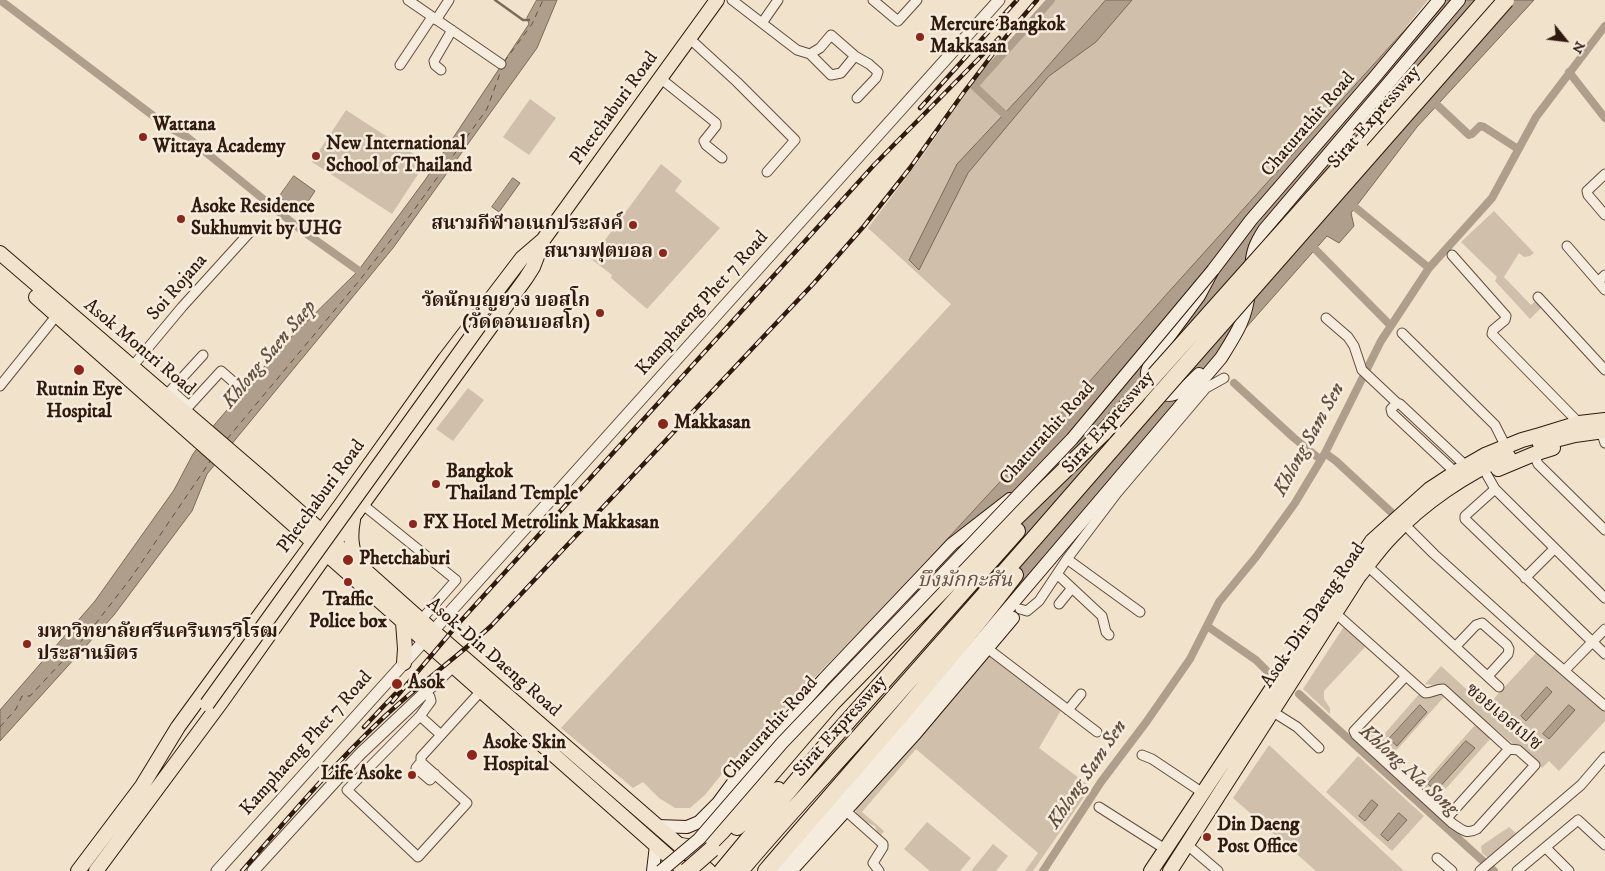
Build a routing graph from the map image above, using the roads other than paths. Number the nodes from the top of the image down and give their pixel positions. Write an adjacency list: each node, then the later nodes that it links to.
1 (408, 0): 13 (street)
2 (449, 0): 13 (street)
3 (717, 0): 16 (main road, Phetchaburi Road)
4 (732, 0): 14 (street)
5 (778, 0): 14 (street)
6 (873, 0): 7 (street)
7 (917, 0)
8 (998, 0): 93 (street, Kamphaeng Phet 7 Road)
9 (1439, 0): 34 (main road, Chaturathit Road)
10 (1459, 0): 42 (main road, Chaturathit Road, bridge)
11 (1486, 0): 52 (highway, Sirat Expressway, bridge)
12 (1506, 0): 59 (highway, Sirat Expressway, bridge)
13 (434, 18): 15 (street); 20 (street)
14 (762, 23): 17 (street)
15 (452, 30): 19 (street); 21 (street)
16 (690, 38): 22 (main road, Phetchaburi Road); 25 (street)
17 (810, 54): 18 (street); 18 (street)
18 (854, 56): 23 (street)
19 (501, 64)
20 (400, 65)
21 (441, 70)
22 (660, 78): 24 (street); 29 (main road, Phetchaburi Road)
23 (857, 98)
24 (722, 158)
25 (767, 172)
26 (1602, 177): 27 (street)
27 (1605, 215)
28 (250, 232): 44 (street, Soi Rojana)
29 (543, 240): 56 (main road, Phetchaburi Road); 60 (main road, Phetchaburi Road); 120 (main road, Phetchaburi Road, bridge)
30 (1567, 246): 36 (street)
31 (0, 253): 44 (main road, Asok Montri Road)
32 (1452, 255): 51 (street)
33 (0, 265): 39 (main road, Asok Montri Road)
34 (1213, 270): 42 (main road, bridge); 61 (main road, Chaturathit Road, bridge)
35 (1605, 275): 36 (street)
36 (1598, 282): 37 (street)
37 (1605, 290)
38 (1538, 297): 45 (street)
39 (57, 315): 48 (street); 49 (main road, Asok Montri Road)
40 (1326, 318): 57 (street)
41 (1402, 333): 54 (street)
42 (1227, 349): 70 (main road, Chaturathit Road)
43 (203, 355): 49 (street)
44 (132, 367): 49 (main road, Asok Montri Road)
45 (1605, 370)
46 (1224, 378): 73 (street)
47 (236, 385): 49 (street)
48 (0, 386)
49 (170, 400): 66 (main road, Asok Montri Road)
50 (1605, 420): 51 (main road, Asok-Din Daeng Road)
51 (1579, 423): 54 (main road, Asok-Din Daeng Road)
52 (1104, 432): 114 (highway, Sirat Expressway); 128 (highway)
53 (1604, 437): 55 (main road, Asok-Din Daeng Road); 57 (main road, Asok-Din Daeng Road)
54 (1506, 446): 57 (main road, Asok-Din Daeng Road)
55 (1534, 454): 58 (main road, Asok-Din Daeng Road); 68 (street)
56 (368, 466): 60 (main road); 64 (main road, Phetchaburi Road)
57 (1458, 475): 97 (main road, Asok-Din Daeng Road); 151 (main road, Asok-Din Daeng Road)
58 (1487, 475): 62 (street); 67 (main road, Asok-Din Daeng Road)
59 (1088, 477): 119 (highway, Sirat Expressway); 145 (highway)
60 (382, 478): 63 (main road, Phetchaburi Road)
61 (1027, 486): 125 (main road, bridge); 139 (main road, Chaturathit Road, bridge)
62 (1495, 489): 72 (street); 79 (street)
63 (362, 504): 65 (main road, Phetchaburi Road); 89 (street)
64 (340, 506): 66 (main road); 69 (main road, Phetchaburi Road)
65 (353, 517): 71 (main road, Phetchaburi Road); 75 (main road)
66 (298, 519): 69 (main road, Asok Montri Road); 74 (main road)
67 (1410, 530): 76 (main road, Asok-Din Daeng Road); 101 (street)
68 (1605, 530)
69 (317, 536): 71 (main road, Asok-Din Daeng Road); 74 (main road, Phetchaburi Road)
70 (1069, 538): 85 (main road); 146 (main road, Chaturathit Road)
71 (331, 548): 75 (main road, Asok-Din Daeng Road); 77 (main road, Phetchaburi Road); 80 (main road, Asok-Din Daeng Road)
72 (1554, 549): 79 (street); 82 (street)
73 (1067, 559): 78 (street); 86 (street)
74 (297, 562): 84 (main road, Phetchaburi Road)
75 (358, 563): 89 (main road, Asok-Din Daeng Road)
76 (1373, 571): 87 (main road, Asok-Din Daeng Road); 95 (street)
77 (312, 573): 80 (main road); 88 (main road, Phetchaburi Road)
78 (1057, 574): 81 (street); 85 (street)
79 (1525, 578): 94 (street)
80 (357, 580): 90 (main road, Asok-Din Daeng Road)
81 (1072, 588): 83 (street); 92 (street)
82 (1605, 598)
83 (1059, 604)
84 (264, 608): 88 (main road); 120 (main road, Phetchaburi Road)
85 (1020, 609): 96 (main road)
86 (1140, 612)
87 (1341, 618): 102 (street, ซอยเอสเปซ); 110 (main road, Asok-Din Daeng Road)
88 (280, 619): 120 (main road, Phetchaburi Road)
89 (421, 620): 93 (main road, Asok-Din Daeng Road)
90 (403, 622): 93 (main road, Asok-Din Daeng Road); 99 (main road)
91 (1605, 628): 94 (street)
92 (1109, 635)
93 (428, 636): 99 (street, Kamphaeng Phet 7 Road); 100 (main road, Asok-Din Daeng Road); 125 (main road, Asok-Din Daeng Road)
94 (1592, 642): 98 (street); 101 (street)
95 (1456, 646): 103 (street); 103 (street)
96 (987, 648): 109 (street); 123 (main road)
97 (1297, 652): 121 (main road, Asok-Din Daeng Road); 150 (main road, Asok-Din Daeng Road)
98 (1605, 654)
99 (404, 663): 136 (street, Kamphaeng Phet 7 Road)
100 (453, 666): 105 (main road, Asok-Din Daeng Road); 106 (street)
101 (1565, 670): 108 (street)
102 (1406, 676): 116 (street, ซอยเอสเปซ); 124 (street, ซอยเอสเปซ)
103 (1488, 676): 104 (street)
104 (1499, 687)
105 (481, 690): 113 (street); 127 (main road, Asok-Din Daeng Road)
106 (424, 692): 111 (street); 137 (street)
107 (1080, 694): 109 (street)
108 (1605, 706)
109 (1068, 710): 112 (street)
110 (1278, 715): 115 (street); 129 (main road, Asok-Din Daeng Road)
111 (420, 716): 113 (street); 113 (street)
112 (1098, 732)
113 (441, 735)
114 (824, 748): 140 (highway, bridge); 142 (highway, Sirat Expressway)
115 (1319, 748)
116 (1509, 749): 124 (street); 124 (street, ซอยเอสเปซ)
117 (1142, 755): 121 (street)
118 (1605, 758): 133 (street)
119 (835, 764): 143 (highway, Sirat Expressway); 144 (highway)
120 (148, 790): 134 (main road, Phetchaburi Road); 135 (main road, Phetchaburi Road)
121 (1203, 793): 131 (main road, Asok-Din Daeng Road)
122 (1099, 807): 131 (street)
123 (846, 811): 147 (main road); 148 (street)
124 (1447, 818)
125 (657, 826): 128 (main road, Asok-Din Daeng Road)
126 (1605, 845): 130 (street)
127 (656, 846): 138 (main road); 140 (main road, Asok-Din Daeng Road)
128 (681, 846): 141 (main road, Asok-Din Daeng Road)
129 (1192, 848): 152 (main road, Asok-Din Daeng Road); 153 (street)
130 (1546, 848): 155 (street); 156 (street)
131 (1165, 849): 149 (main road, Asok-Din Daeng Road)
132 (1437, 858): 154 (street)
133 (1481, 869)
134 (78, 871)
135 (96, 871)
136 (217, 871)
137 (254, 871)
138 (653, 871)
139 (661, 871)
140 (686, 871)
141 (709, 871)
142 (722, 871)
143 (740, 871)
144 (758, 871)
145 (766, 871)
146 (779, 871)
147 (791, 871)
148 (879, 871)
149 (1151, 871)
150 (1161, 871)
151 (1170, 871)
152 (1177, 871)
153 (1218, 871)
154 (1452, 871)
155 (1517, 871)
156 (1569, 871)

